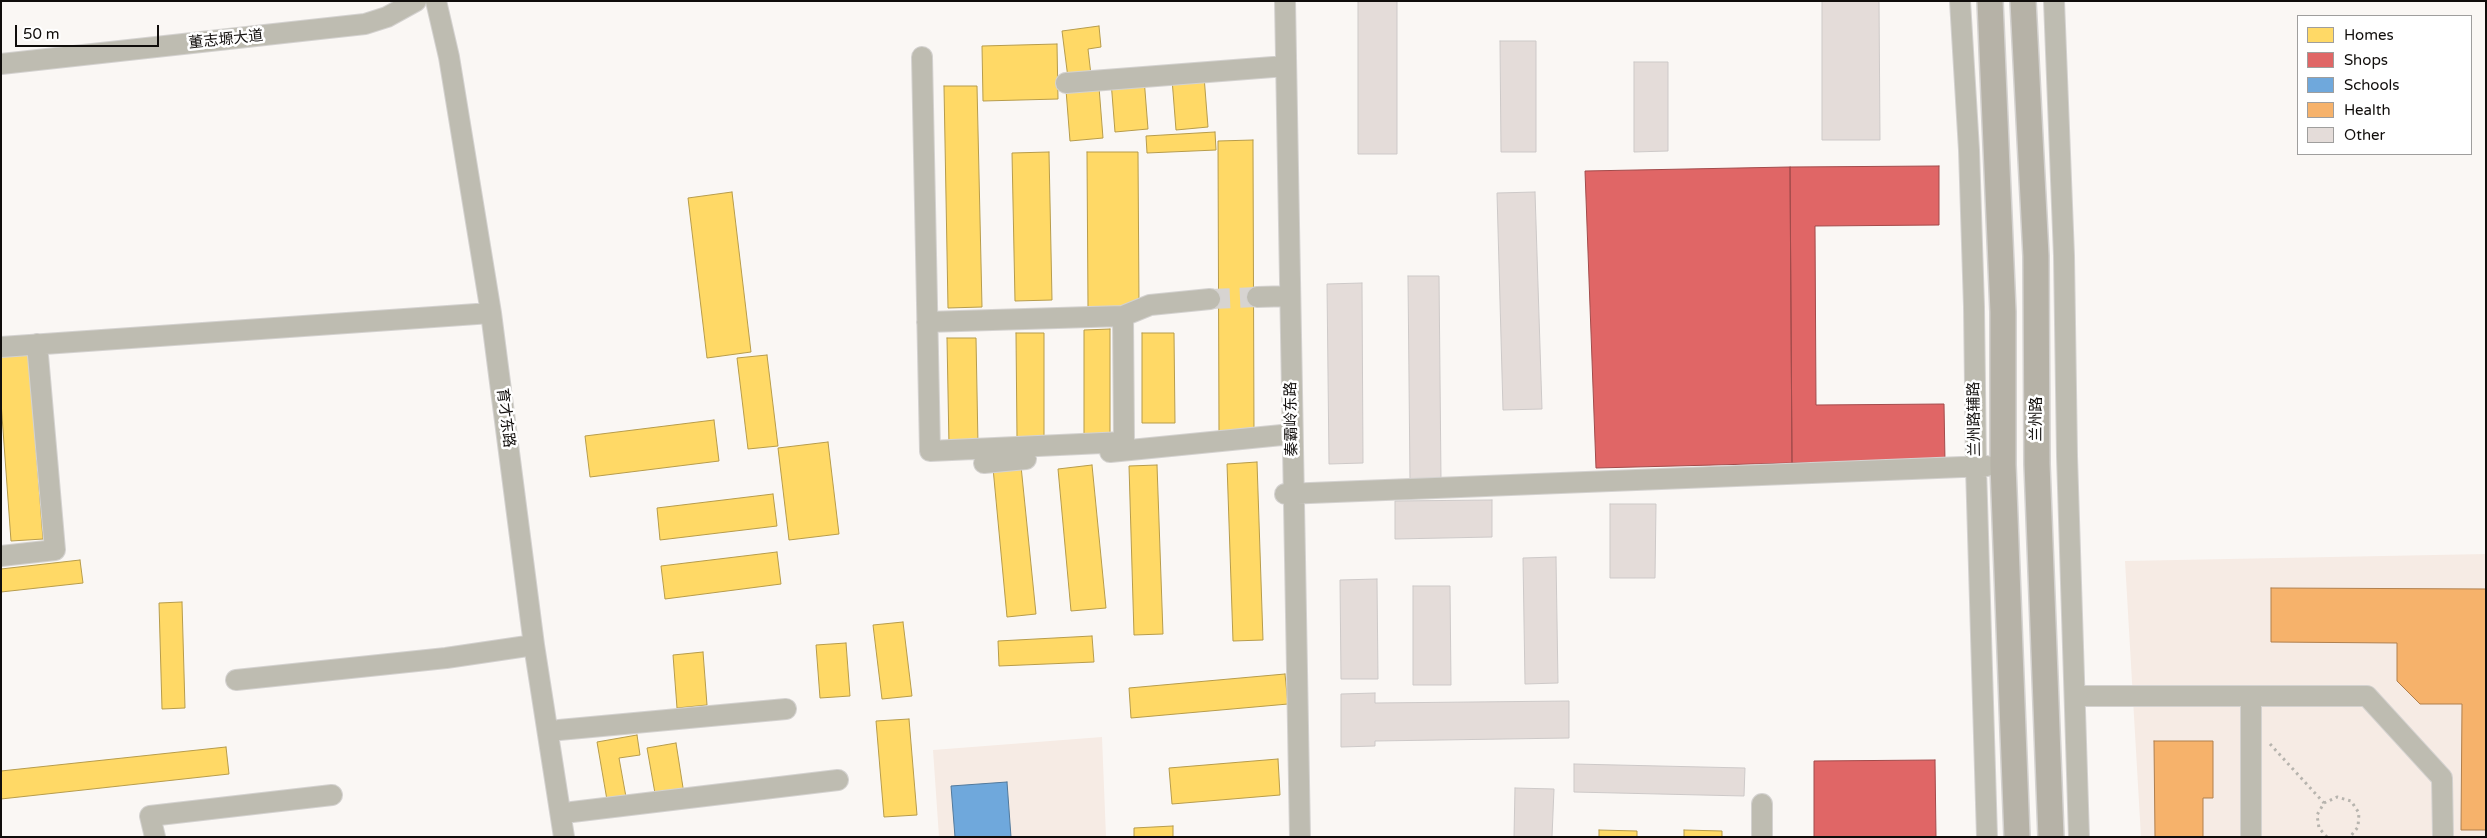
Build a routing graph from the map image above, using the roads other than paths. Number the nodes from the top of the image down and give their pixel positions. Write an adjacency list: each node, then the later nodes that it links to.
1 (395, 1): 11 (street, 董志塬大道)
2 (416, 1): 13 (street, 董志塬大道)
3 (436, 1): 19 (street, 育才东路)
4 (448, 1): 35 (street, 育才东路)
5 (1277, 1): 14 (street, 秦霸岭东路)
6 (1285, 1): 14 (street, 秦霸岭东路)
7 (1960, 1): 27 (street, 兰州路辅路)
8 (1990, 1): 26 (main road)
9 (2023, 1): 48 (main road, 兰州路)
10 (2054, 1): 32 (street)
11 (1, 53)
12 (922, 57): 21 (street)
13 (1, 64)
14 (1282, 66): 15 (street); 16 (street, 秦霸岭东路)
15 (1066, 83)
16 (1286, 296): 17 (street); 24 (street, 秦霸岭东路)
17 (1257, 297)
18 (1210, 299): 20 (street)
19 (491, 313): 22 (street); 30 (street, 育才东路)
20 (1123, 316): 21 (street); 21 (street)
21 (927, 322)
22 (37, 344): 23 (street); 29 (street)
23 (1, 346)
24 (1288, 436): 25 (street); 28 (street, 秦霸岭东路)
25 (984, 463)
26 (2003, 465): 27 (street); 47 (main road)
27 (1976, 467): 28 (street); 46 (street, 兰州路辅路)
28 (1289, 494): 43 (street, 秦霸岭东路); 44 (street, 秦霸岭东路)
29 (1, 556)
30 (534, 645): 31 (street); 41 (street, 育才东路)
31 (236, 680)
32 (2075, 696): 33 (street); 49 (street)
33 (2251, 696): 50 (street); 51 (street)
34 (786, 709): 35 (street)
35 (559, 730): 39 (street, 育才东路)
36 (838, 780): 39 (street)
37 (332, 795): 40 (street)
38 (1762, 804): 45 (street)
39 (572, 812): 42 (street, 育才东路)
40 (155, 837)
41 (564, 837)
42 (576, 837)
43 (1291, 837)
44 (1300, 837)
45 (1762, 837)
46 (1987, 837)
47 (2017, 837)
48 (2051, 837)
49 (2079, 837)
50 (2251, 837)
51 (2443, 837)

